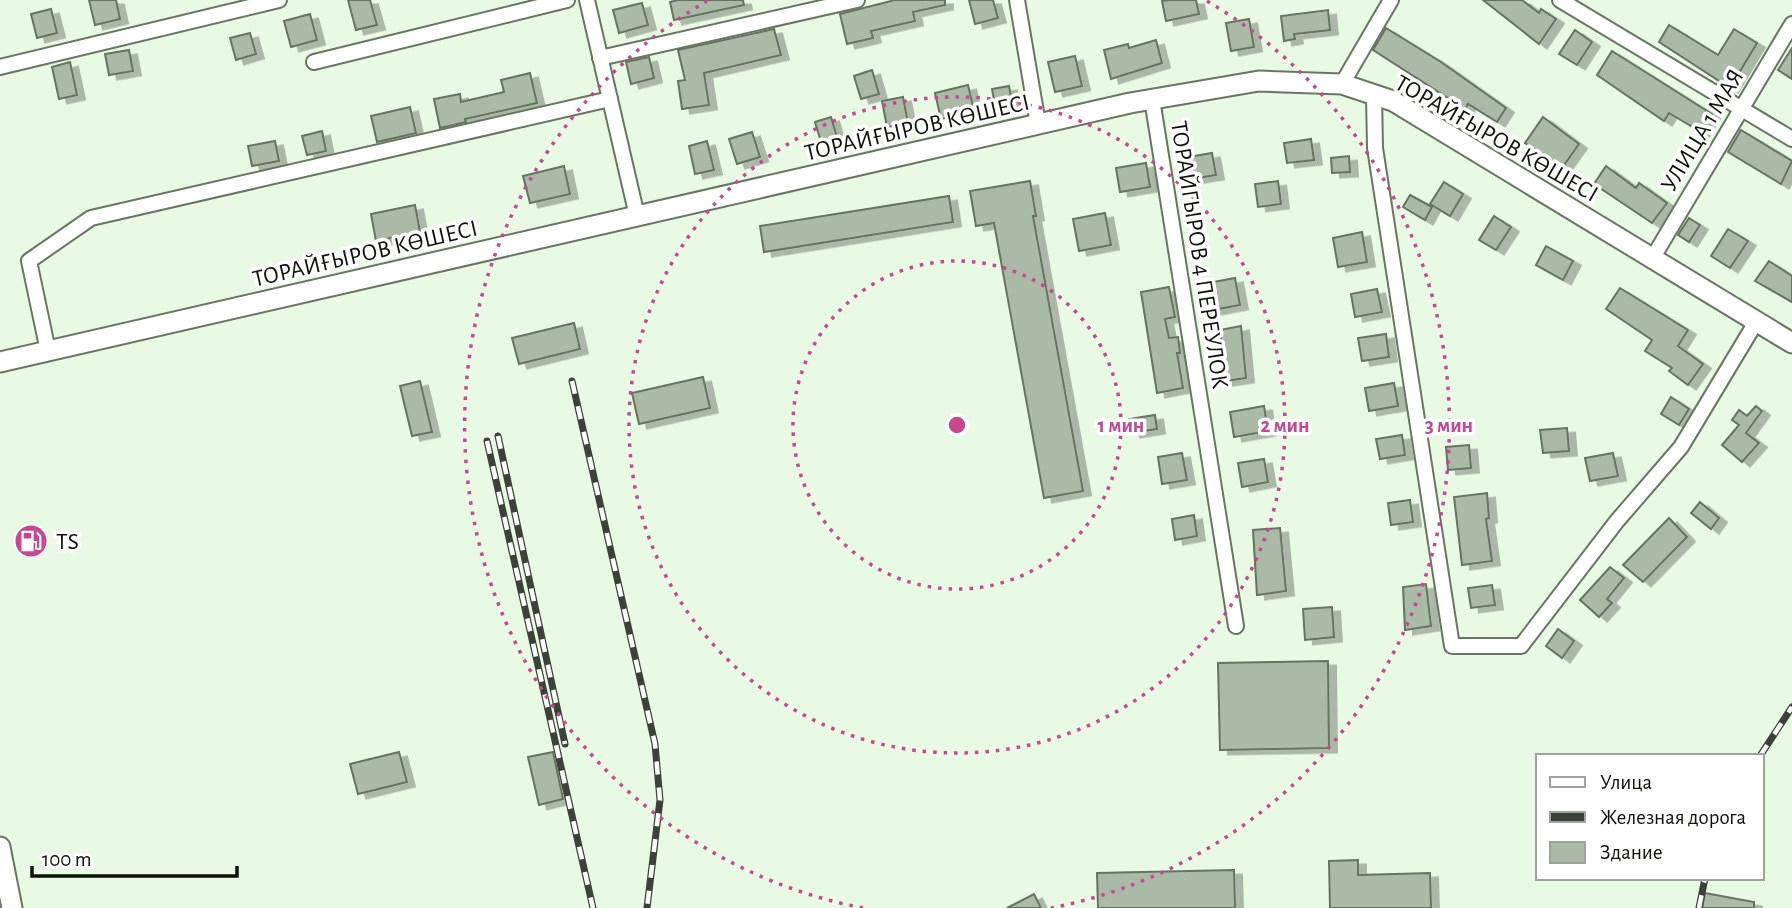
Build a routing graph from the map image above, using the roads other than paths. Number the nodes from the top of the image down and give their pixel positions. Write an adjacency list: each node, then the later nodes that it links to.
1 (279, 0): 11 (street)
2 (567, 0): 10 (street)
3 (587, 0): 9 (street)
4 (856, 0): 9 (street)
5 (1017, 0): 17 (street)
6 (1391, 0): 12 (street)
7 (1562, 1): 16 (street)
8 (1792, 24): 16 (street, УЛИЦА 1 МАЯ)
9 (600, 58): 14 (street)
10 (314, 62)
11 (0, 66)
12 (1342, 84): 13 (street, ТОРАЙҒЫРОВ КӨШЕСІ); 15 (street, ТОРАЙҒЫРОВ КӨШЕСІ)
13 (1374, 95): 20 (street, ТОРАЙҒЫРОВ КӨШЕСІ); 21 (street)
14 (610, 99): 19 (street); 23 (street)
15 (1152, 99): 17 (street, ТОРАЙҒЫРОВ КӨШЕСІ); 25 (street, ТОРАЙГЫРОВ 4 ПЕРЕУЛОК)
16 (1742, 107): 18 (street); 20 (street, УЛИЦА 1 МАЯ)
17 (1038, 124): 19 (street, ТОРАЙҒЫРОВ КӨШЕСІ)
18 (1792, 139)
19 (637, 216): 23 (street, ТОРАЙҒЫРОВ КӨШЕСІ)
20 (1652, 259): 21 (street, ТОРАЙҒЫРОВ КӨШЕСІ)
21 (1756, 322): 22 (street, ТОРАЙҒЫРОВ КӨШЕСІ)
22 (1792, 343)
23 (48, 351): 24 (street, ТОРАЙҒЫРОВ КӨШЕСІ)
24 (0, 362)
25 (1236, 626)
26 (0, 846): 27 (street)
27 (12, 908)

